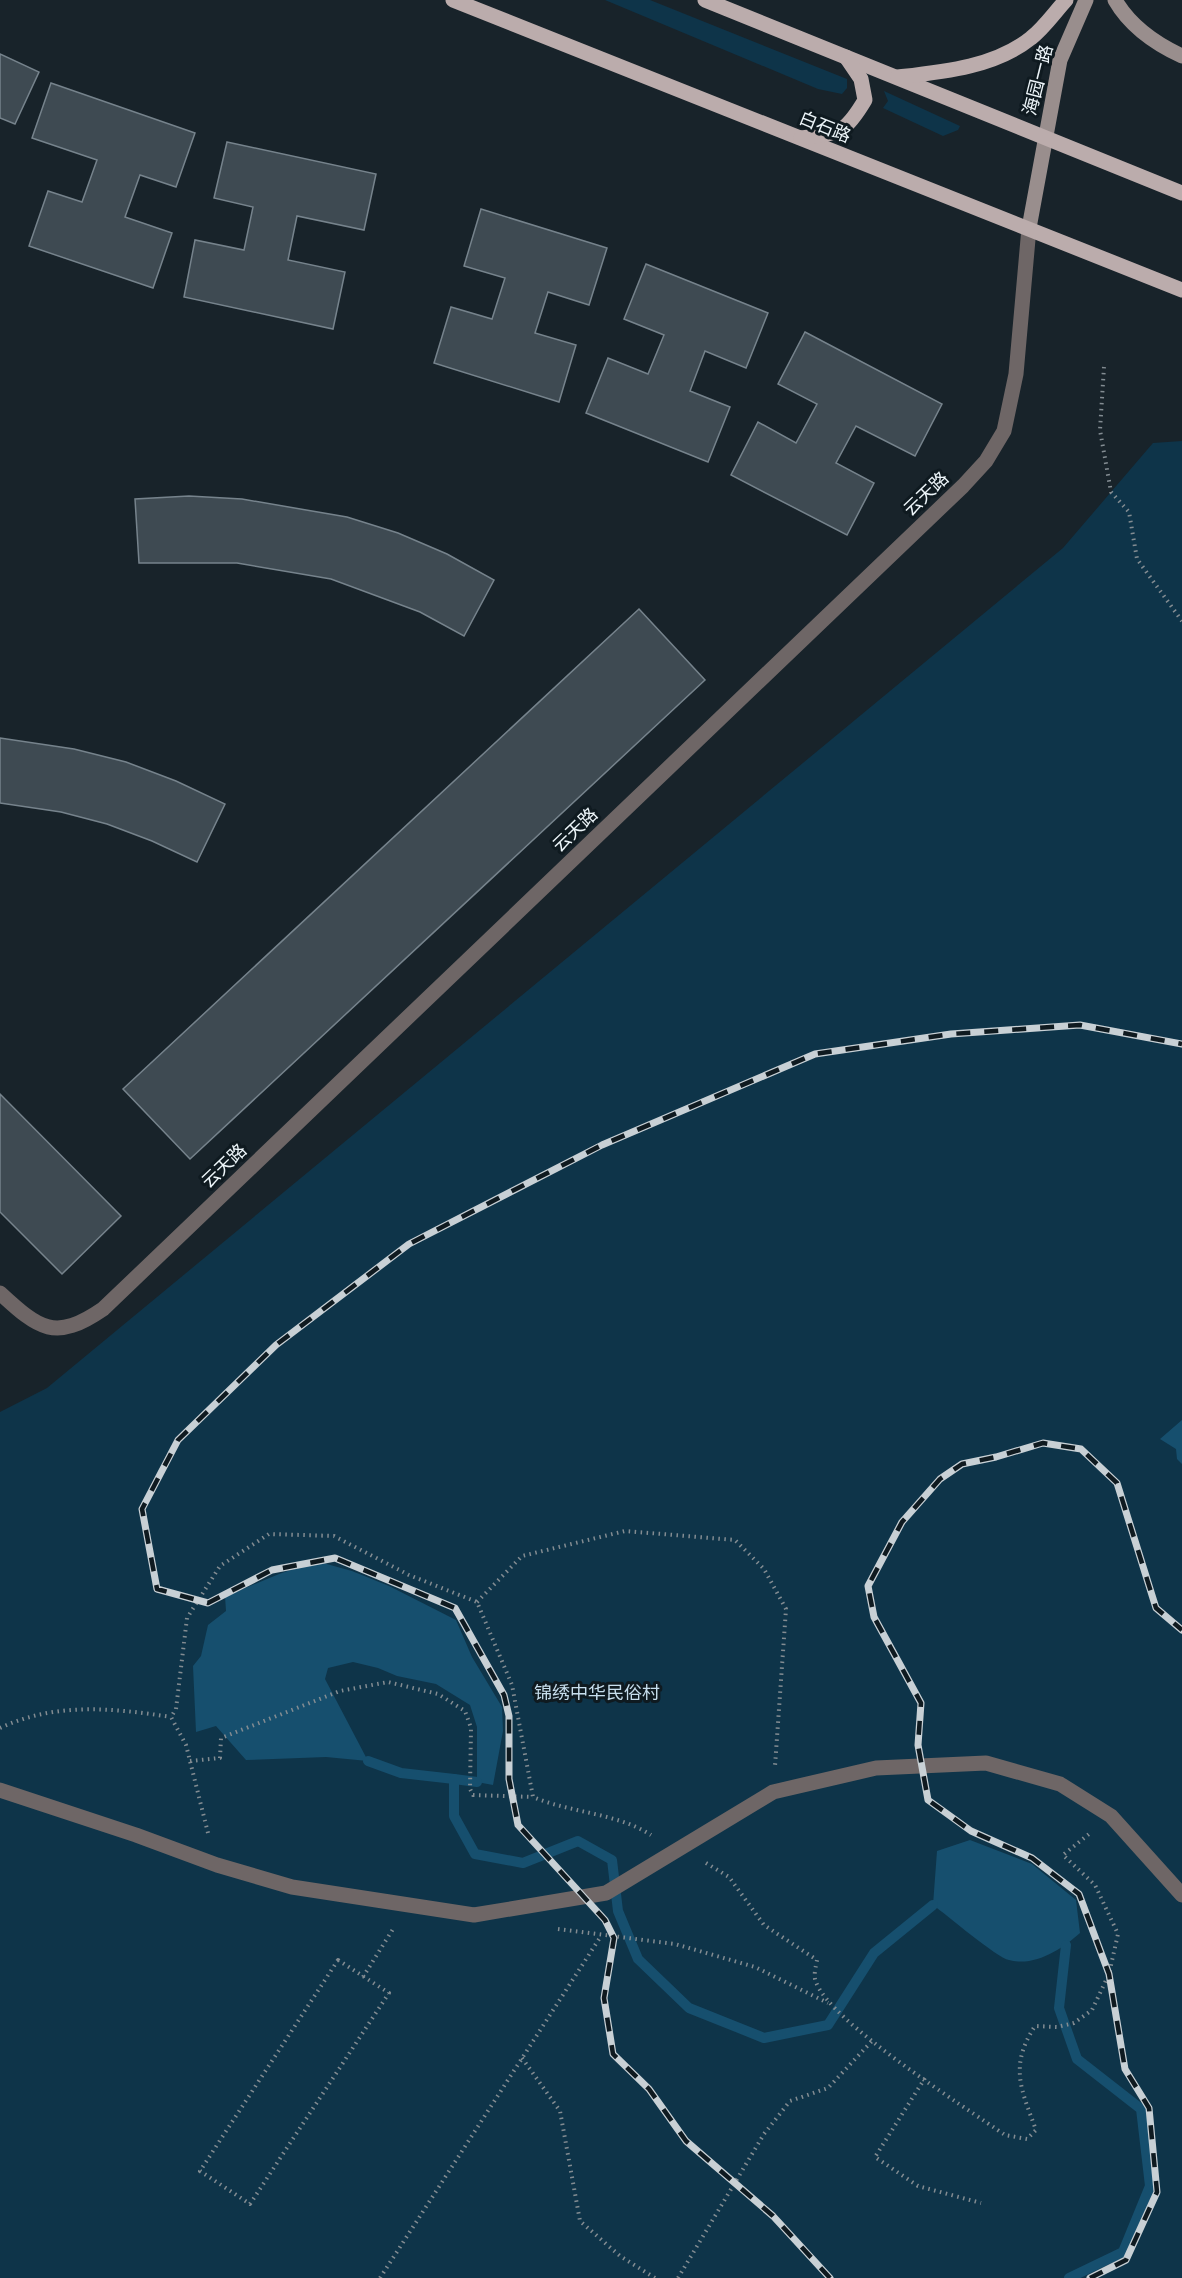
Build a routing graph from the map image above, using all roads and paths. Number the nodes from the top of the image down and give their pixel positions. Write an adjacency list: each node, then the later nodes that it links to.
1 (453, 0): 9 (main road, 白石路)
2 (705, 0): 7 (main road)
3 (1066, 0): 8 (main road)
4 (1086, 0): 10 (street, 海园一路)
5 (1115, 0): 6 (street)
6 (1182, 56)
7 (846, 57): 8 (main road); 9 (main road)
8 (895, 77): 10 (main road)
9 (801, 138): 12 (main road, 白石路)
10 (1045, 138): 11 (main road); 12 (street, 海园一路)
11 (1182, 193)
12 (1029, 228): 13 (main road, 白石路); 16 (street, 云天路)
13 (1182, 290)
14 (1104, 367): 15 (path)
15 (1182, 621)
16 (0, 1293)
17 (477, 1602): 18 (path); 22 (path); 23 (path)
18 (171, 1717): 19 (path); 20 (path)
19 (0, 1728)
20 (190, 1761): 23 (path); 26 (path)
21 (0, 1790): 26 (street)
22 (773, 1792): 24 (street); 25 (street)
23 (533, 1797): 25 (path)
24 (1111, 1816): 27 (street); 35 (path)
25 (681, 1848): 28 (street); 32 (path)
26 (217, 1865): 28 (street)
27 (1182, 1895)
28 (408, 1905): 31 (path)
29 (602, 1936): 34 (path)
30 (620, 1938): 32 (path)
31 (363, 1977): 31 (path)
32 (830, 2004): 33 (path)
33 (872, 2041): 35 (path); 39 (path)
34 (522, 2058): 37 (path); 38 (path)
35 (925, 2078): 36 (path)
36 (981, 2204)
37 (380, 2278)
38 (655, 2278)
39 (678, 2278)

